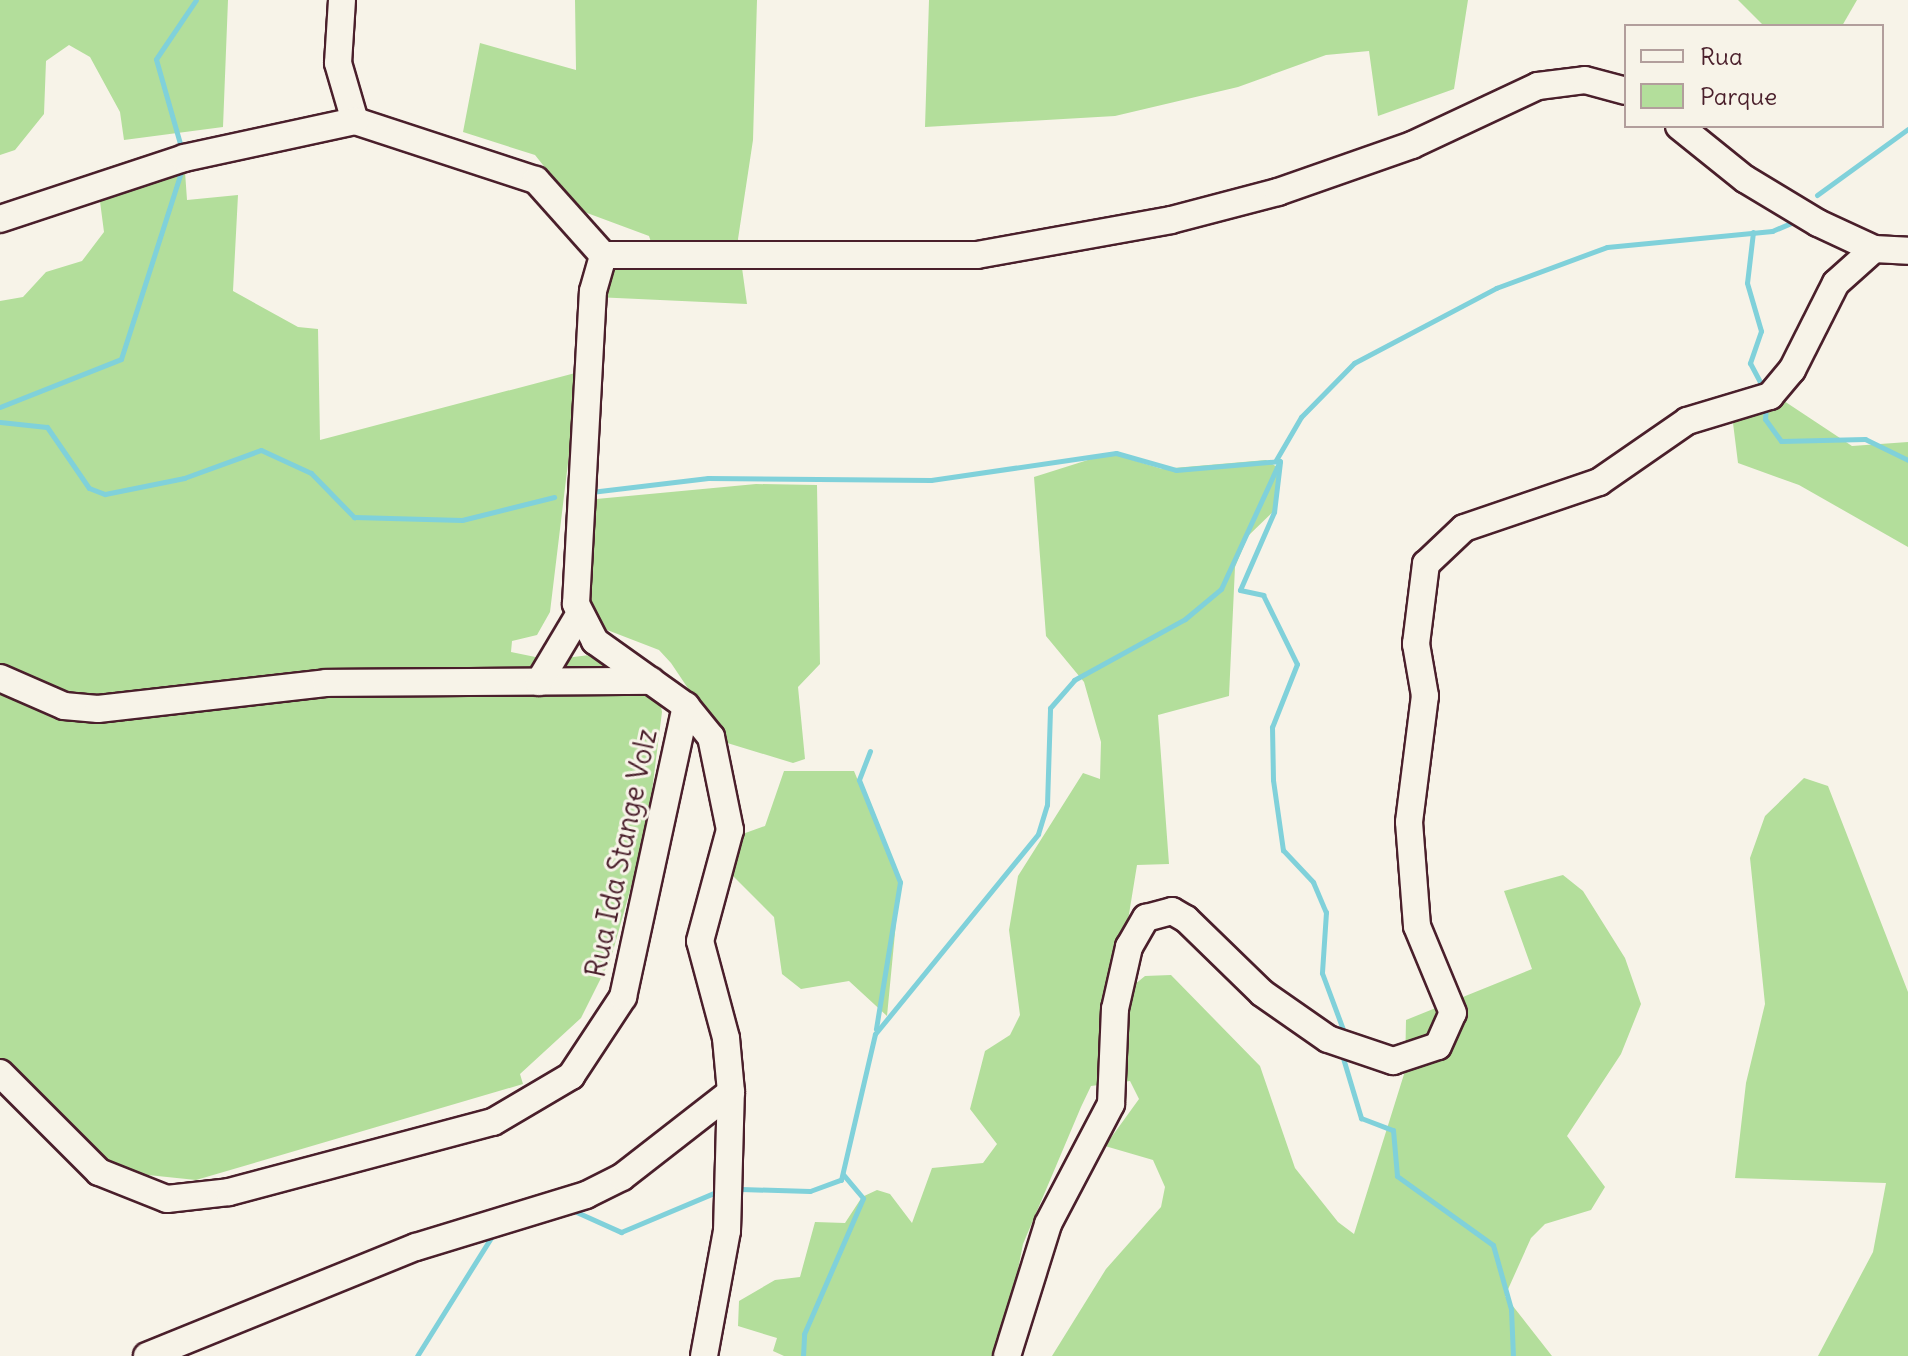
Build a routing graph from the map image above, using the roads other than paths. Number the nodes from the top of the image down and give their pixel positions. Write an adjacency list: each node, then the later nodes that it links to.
1 (342, 0): 3 (street)
2 (1624, 90): 8 (street)
3 (355, 121): 5 (street); 8 (street)
4 (1681, 128): 6 (street)
5 (0, 219)
6 (1874, 249): 7 (street); 18 (street)
7 (1908, 251)
8 (603, 255): 9 (street)
9 (579, 615): 11 (street); 12 (street)
10 (0, 678): 12 (street)
11 (651, 681): 12 (street); 13 (street)
12 (539, 682)
13 (686, 706): 14 (street, Rua Ida Stange Volz); 15 (street)
14 (0, 1073)
15 (731, 1092): 16 (street); 17 (street)
16 (147, 1356)
17 (704, 1356)
18 (1007, 1356)

